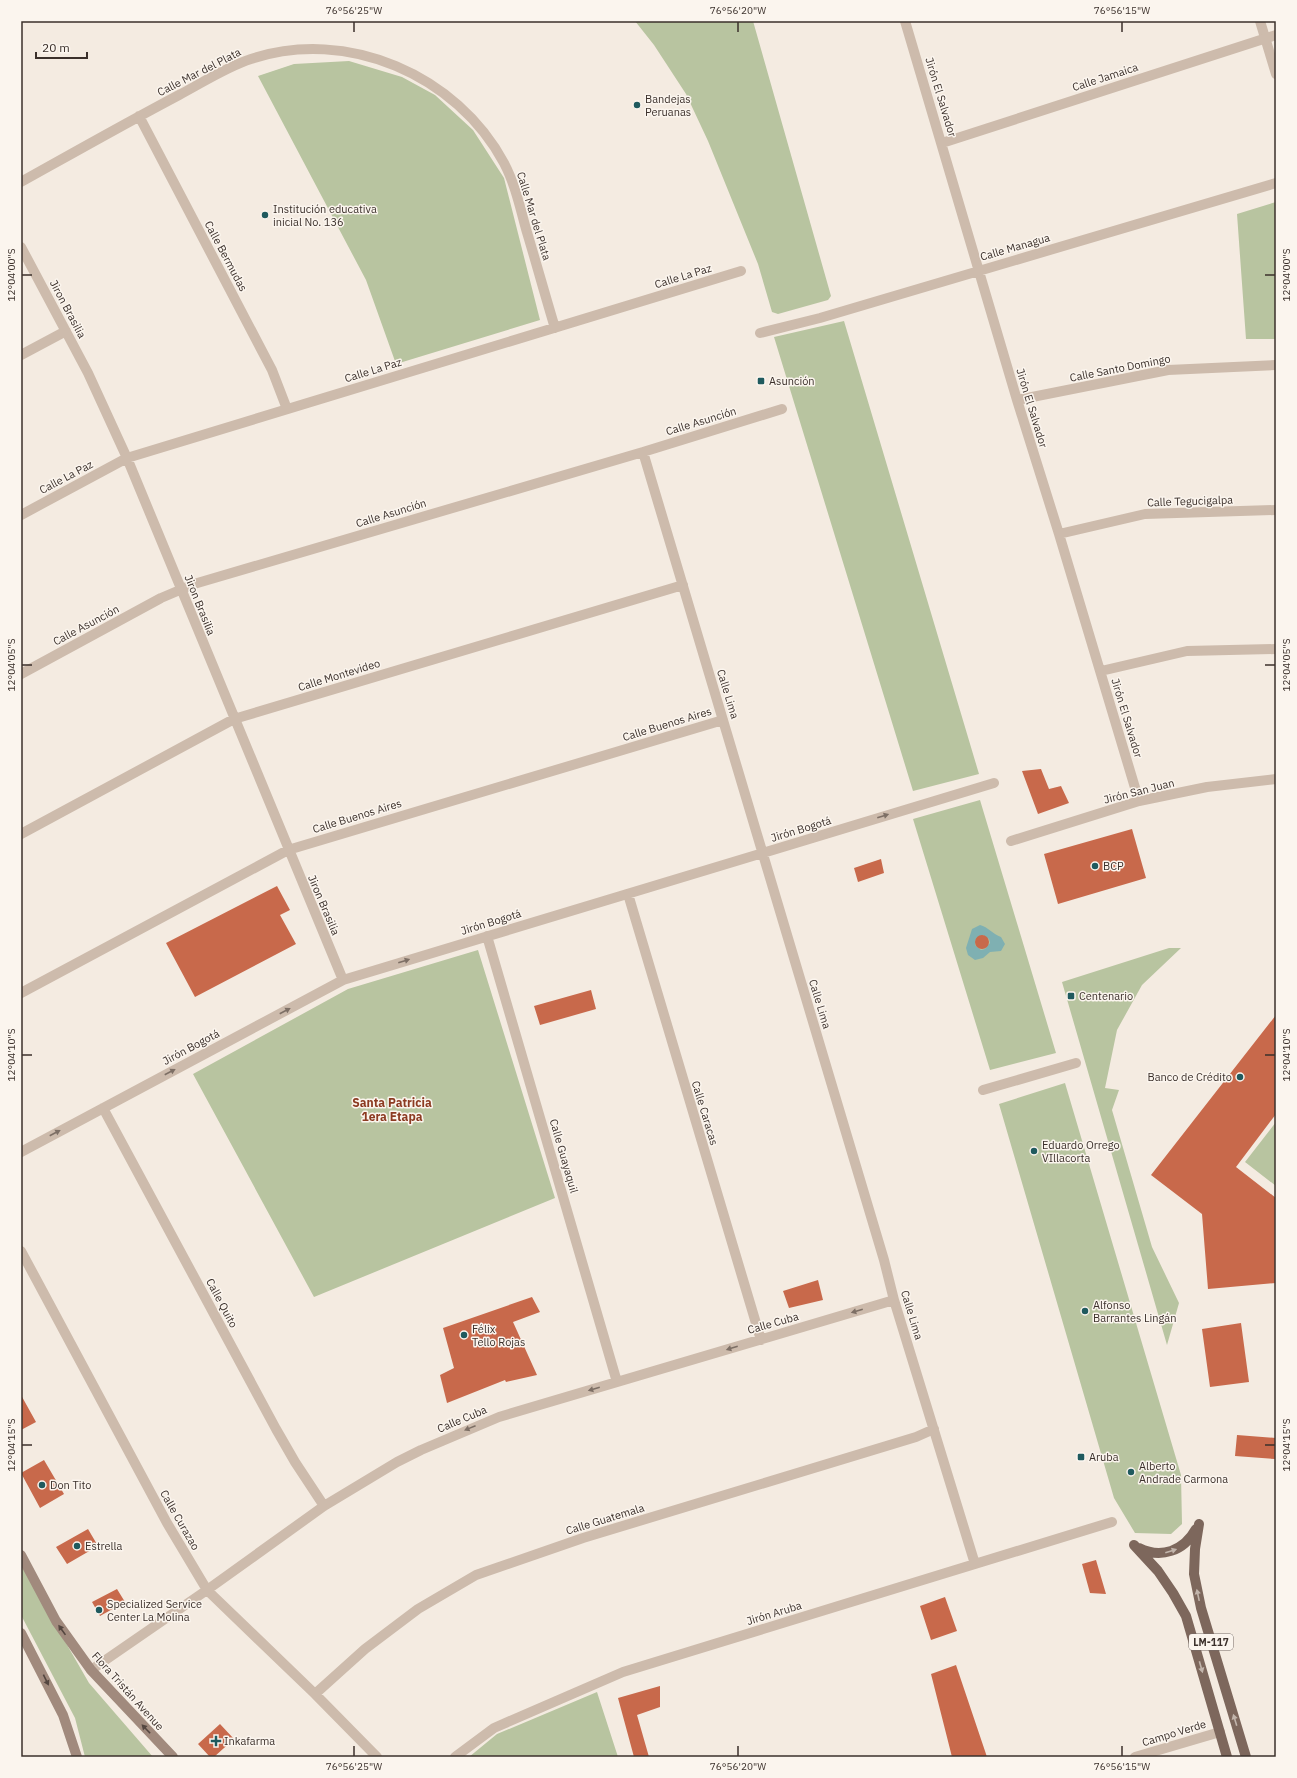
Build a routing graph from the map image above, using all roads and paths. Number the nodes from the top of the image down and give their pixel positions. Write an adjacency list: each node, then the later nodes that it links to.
1 (905, 21): 7 (street, Jirón El Salvador)
2 (1260, 21): 4 (street)
3 (1276, 35): 4 (street, Calle Jamaica)
4 (1265, 38): 5 (street); 7 (street, Calle Jamaica)
5 (1276, 74)
6 (139, 116): 8 (street, Calle Mar del Plata); 13 (street, Calle Mar del Plata); 19 (street, Calle Bermudas)
7 (942, 142): 11 (street, Jirón El Salvador)
8 (21, 182)
9 (1276, 183): 11 (street, Calle Managua)
10 (21, 246): 14 (street, Jiron Brasilia)
11 (979, 270): 15 (street, Calle Managua); 18 (street, Jirón El Salvador)
12 (742, 271): 13 (street, Calle La Paz)
13 (555, 328): 19 (street, Calle La Paz)
14 (66, 331): 16 (street); 22 (street, Jiron Brasilia)
15 (760, 333)
16 (21, 355)
17 (1276, 365): 18 (street, Calle Santo Domingo)
18 (1017, 400): 25 (street, Jirón El Salvador)
19 (287, 409): 22 (street, Calle La Paz)
20 (782, 409): 21 (street, Calle Asunción)
21 (643, 452): 26 (street, Calle Lima); 27 (street, Calle Asunción)
22 (127, 458): 24 (street, Calle La Paz); 27 (street, Jiron Brasilia)
23 (1276, 510): 25 (street, Calle Tegucigalpa)
24 (21, 514)
25 (1059, 534): 29 (street, Jirón El Salvador)
26 (683, 585): 31 (street, Calle Montevideo); 32 (street, Calle Lima)
27 (180, 589): 30 (street, Calle Asunción); 31 (street, Jiron Brasilia)
28 (1276, 650): 29 (street)
29 (1101, 671): 35 (street, Jirón El Salvador)
30 (21, 674)
31 (234, 719): 36 (street, Calle Montevideo); 38 (street, Jiron Brasilia)
32 (723, 720): 38 (street, Calle Buenos Aires); 39 (street, Calle Lima)
33 (1276, 780): 35 (street, Jirón San Juan)
34 (994, 783): 39 (street, Jirón Bogotá, one-way to 34)
35 (1139, 801): 37 (street, Jirón San Juan)
36 (21, 834)
37 (1011, 841)
38 (288, 850): 42 (street, Jiron Brasilia); 43 (street, Calle Buenos Aires)
39 (763, 853): 40 (street, Jirón Bogotá); 49 (street, Calle Lima)
40 (628, 894): 41 (street, Jirón Bogotá); 50 (street, Calle Caracas)
41 (487, 936): 42 (street, Jirón Bogotá, one-way to 41); 51 (street, Calle Guayaquil)
42 (343, 980): 46 (street, Jirón Bogotá, one-way to 42)
43 (21, 993)
44 (1076, 1063): 45 (street)
45 (982, 1090)
46 (103, 1108): 47 (street, Jirón Bogotá, one-way to 46); 53 (street, Calle Quito)
47 (21, 1152)
48 (21, 1251): 57 (street, Calle Curazao)
49 (894, 1300): 50 (street, Calle Cuba, one-way to 50); 52 (street, Calle Lima)
50 (760, 1340): 51 (street, Calle Cuba, one-way to 51)
51 (617, 1382): 53 (street, Calle Cuba, one-way to 53)
52 (934, 1429): 56 (street, Calle Lima); 60 (street, Calle Guatemala)
53 (324, 1506): 57 (street, Calle Cuba)
54 (1112, 1522): 56 (street, Jirón Aruba)
55 (21, 1555): 59 (main road, Flora Tristán Avenue, one-way to 55)
56 (974, 1564): 65 (street, Jirón Aruba)
57 (207, 1590): 59 (street, Calle Cuba); 60 (street, Calle Curazao)
58 (21, 1633): 62 (main road, one-way to 62)
59 (91, 1670): 63 (main road, Flora Tristán Avenue, one-way to 59)
60 (315, 1694): 64 (street, Calle Curazao)
61 (1220, 1732): 66 (street, Campo Verde); 67 (main road, LM-117); 68 (main road, LM-117, one-way to 61)
62 (77, 1757)
63 (173, 1757)
64 (377, 1757)
65 (455, 1757)
66 (1135, 1757)
67 (1227, 1757)
68 (1246, 1757)

